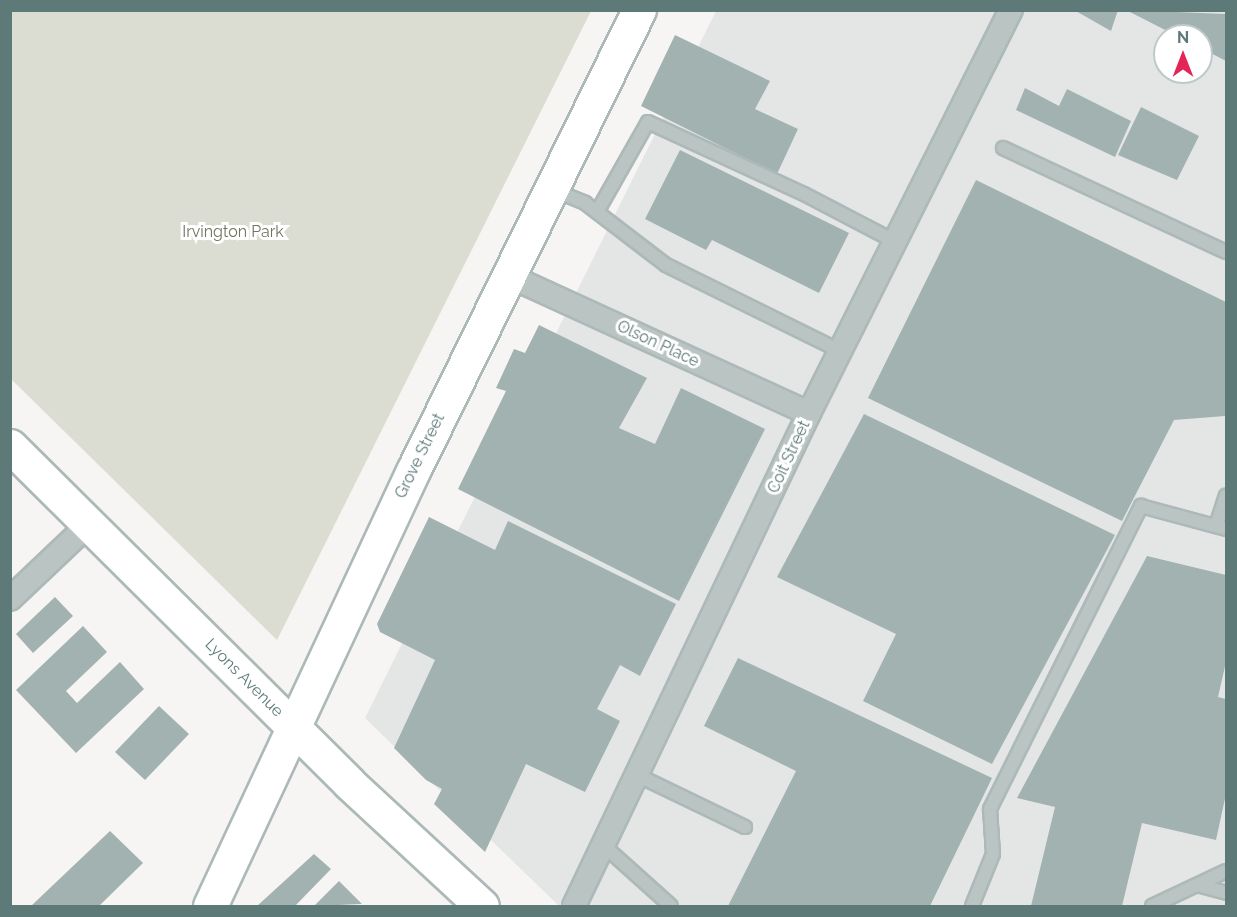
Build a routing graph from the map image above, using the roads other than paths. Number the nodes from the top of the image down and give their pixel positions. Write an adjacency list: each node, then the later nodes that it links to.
1 (639, 10): 4 (main road, Grove Street)
2 (1011, 10): 6 (street, Coit Street)
3 (1004, 148): 7 (lane)
4 (550, 188): 5 (lane); 8 (main road, Grove Street)
5 (597, 212): 6 (lane); 9 (lane)
6 (896, 242): 9 (street, Coit Street)
7 (1227, 252)
8 (507, 275): 10 (street, Olson Place); 16 (main road, Grove Street)
9 (840, 351): 10 (street, Coit Street)
10 (809, 413): 17 (street, Coit Street)
11 (10, 446): 13 (main road, Lyons Avenue)
12 (1227, 496): 14 (lane)
13 (89, 524): 15 (street); 16 (main road, Lyons Avenue)
14 (1221, 527): 27 (lane)
15 (10, 599)
16 (293, 726): 23 (main road, Grove Street); 24 (main road, Lyons Avenue)
17 (637, 775): 18 (lane); 19 (street, Coit Street)
18 (745, 827)
19 (603, 845): 25 (street, Coit Street); 26 (lane)
20 (1227, 871): 21 (lane)
21 (1197, 885): 22 (lane); 28 (lane)
22 (1227, 893)
23 (210, 906)
24 (482, 906)
25 (574, 906)
26 (671, 906)
27 (972, 906)
28 (1152, 906)

